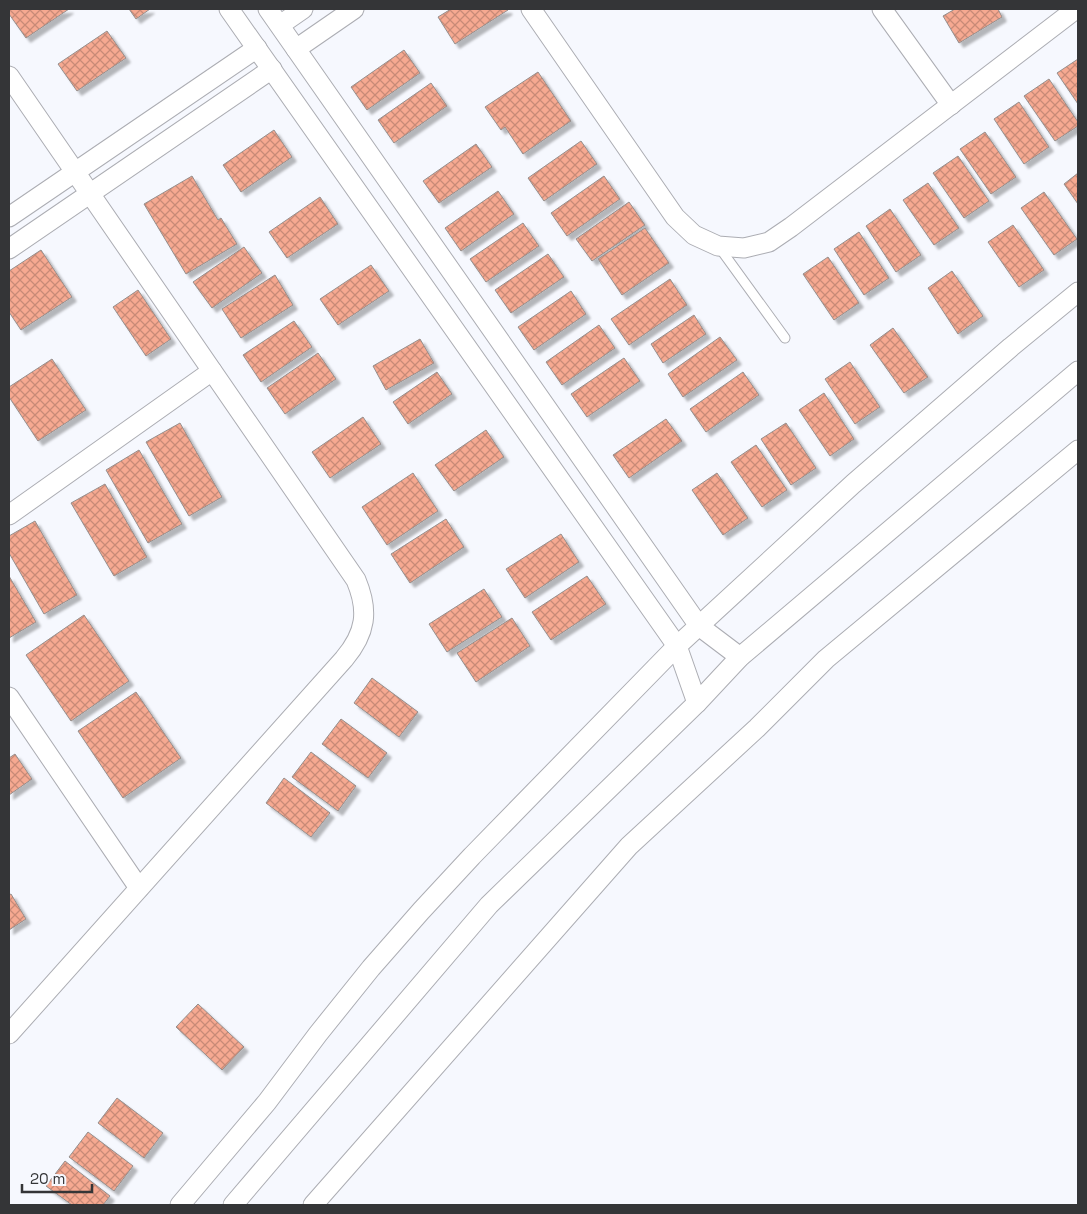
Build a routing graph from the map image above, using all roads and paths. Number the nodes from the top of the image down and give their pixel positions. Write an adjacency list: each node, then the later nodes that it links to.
1 (229, 9): 9 (street)
2 (268, 9): 8 (street)
3 (303, 9): 8 (street)
4 (354, 9): 10 (street)
5 (531, 9): 17 (street)
6 (882, 9): 13 (street)
7 (1076, 9): 13 (street)
8 (280, 25): 10 (street)
9 (257, 48): 11 (street); 14 (street)
10 (296, 49): 25 (street)
11 (272, 69): 15 (street); 26 (street)
12 (9, 76): 14 (street)
13 (950, 105): 17 (street)
14 (76, 172): 15 (street); 16 (street)
15 (90, 193): 18 (street); 21 (street)
16 (9, 217)
17 (718, 246): 20 (lane)
18 (9, 249)
19 (1078, 292): 25 (street)
20 (785, 338)
21 (212, 371): 24 (street); 30 (street)
22 (1078, 372): 27 (street)
23 (1078, 450): 34 (street)
24 (9, 515)
25 (699, 626): 26 (street); 27 (street)
26 (677, 646): 29 (street); 32 (street)
27 (740, 657): 29 (street)
28 (9, 697): 30 (street)
29 (697, 703): 33 (street)
30 (139, 888): 31 (street)
31 (9, 1034)
32 (180, 1205)
33 (233, 1205)
34 (313, 1205)

